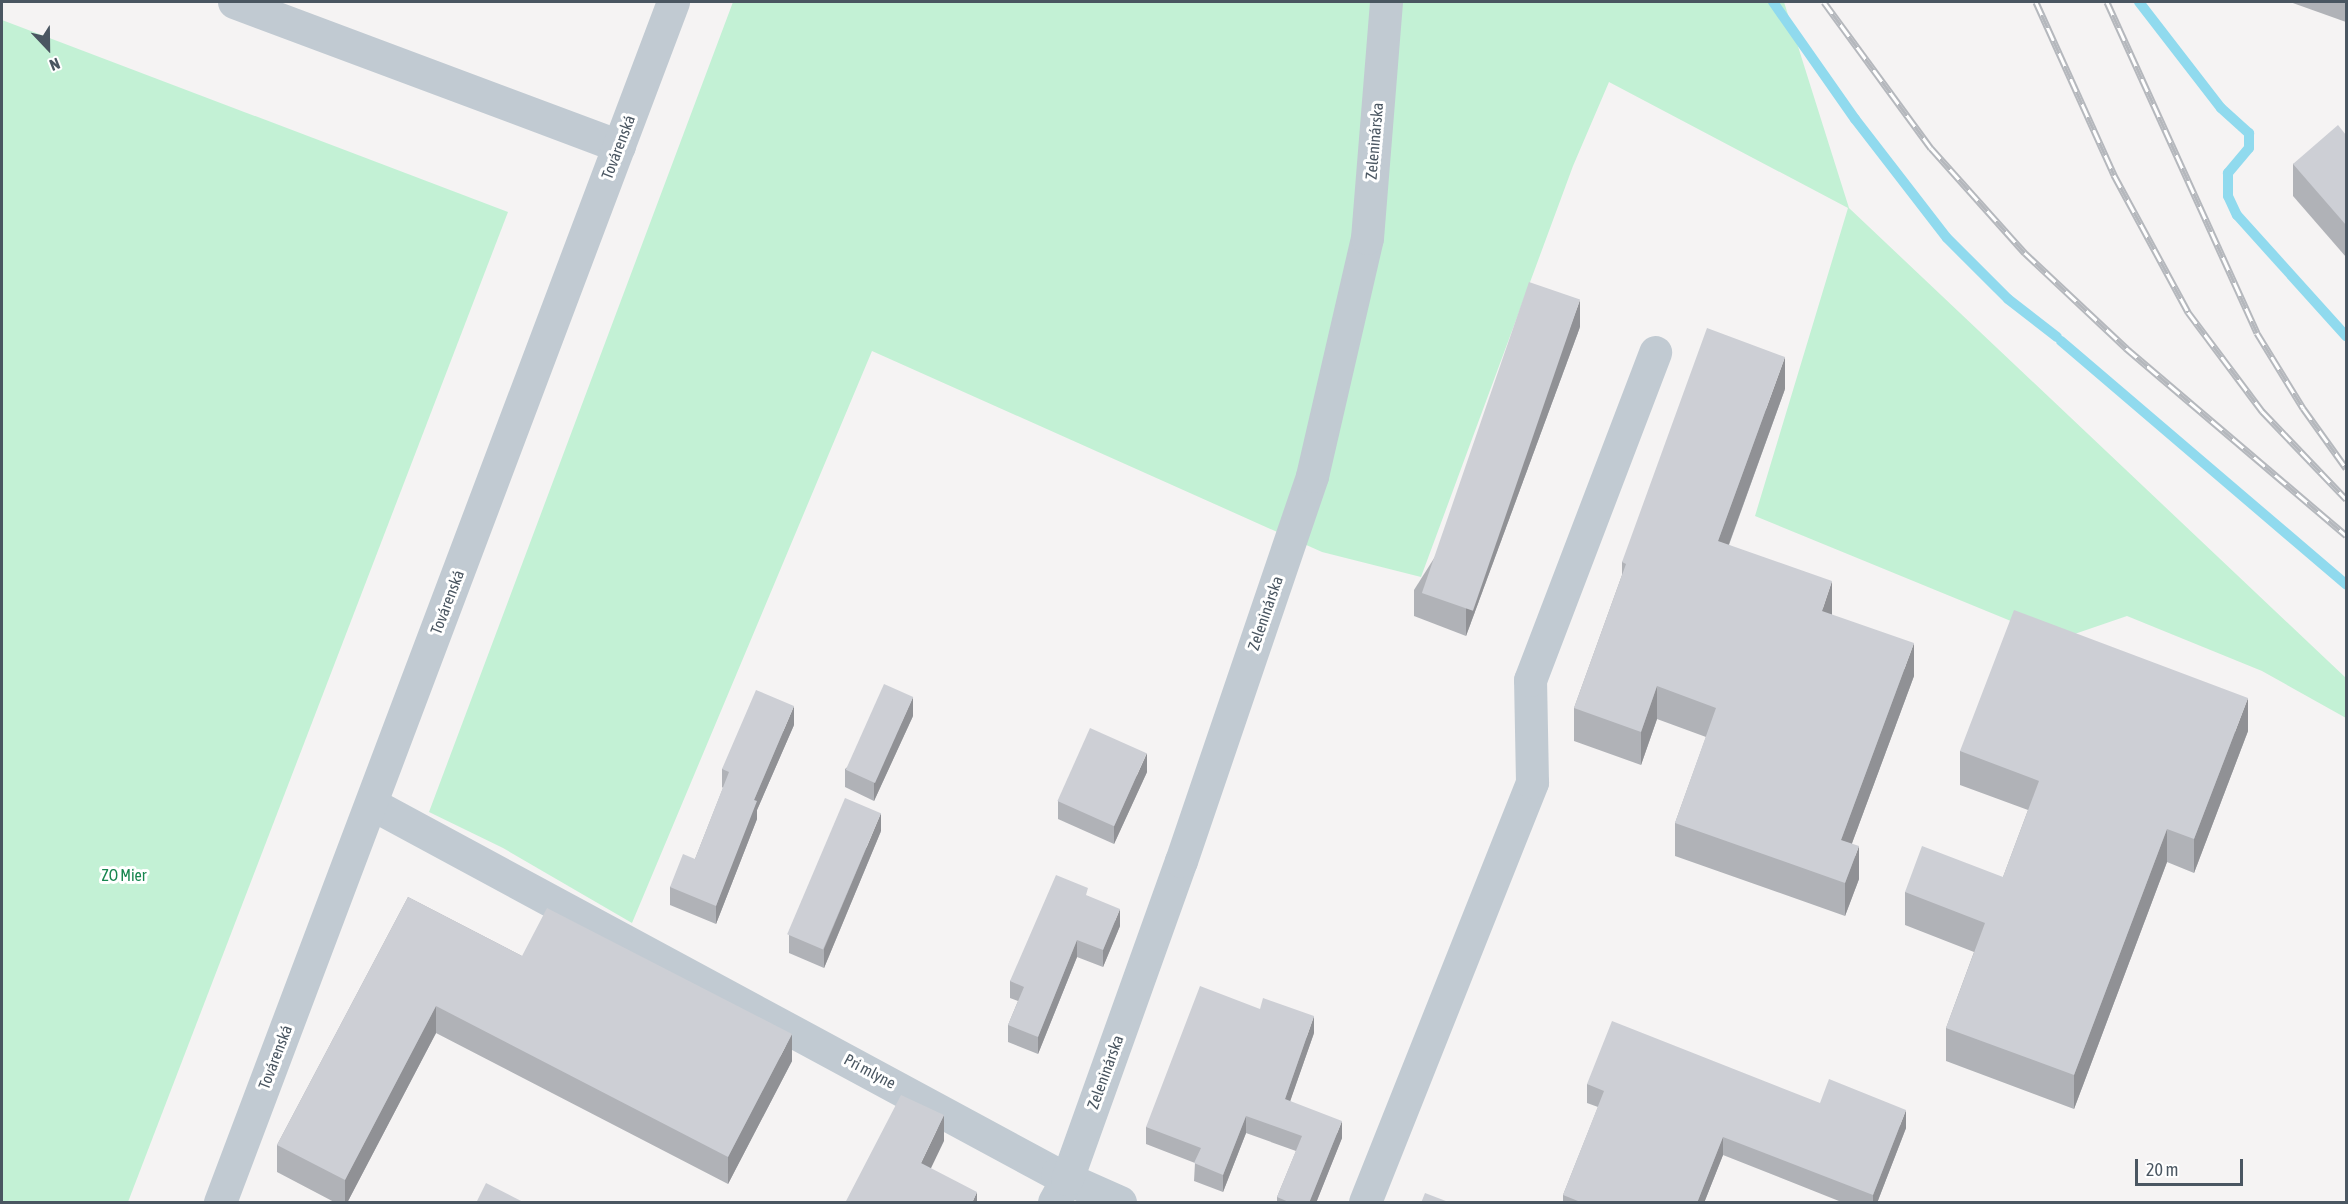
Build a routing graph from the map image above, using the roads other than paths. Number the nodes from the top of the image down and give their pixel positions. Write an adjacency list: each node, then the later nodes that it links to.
1 (234, 2): 4 (street)
2 (673, 2): 4 (street, Továrenská)
3 (1386, 2): 7 (street, Zeleninárska)
4 (619, 146): 6 (street, Továrenská)
5 (1656, 352): 10 (street)
6 (372, 804): 7 (street, Pri mlyne); 8 (street, Továrenská)
7 (1060, 1191): 9 (street, Pri mlyne)
8 (220, 1203)
9 (1120, 1203)
10 (1365, 1203)

